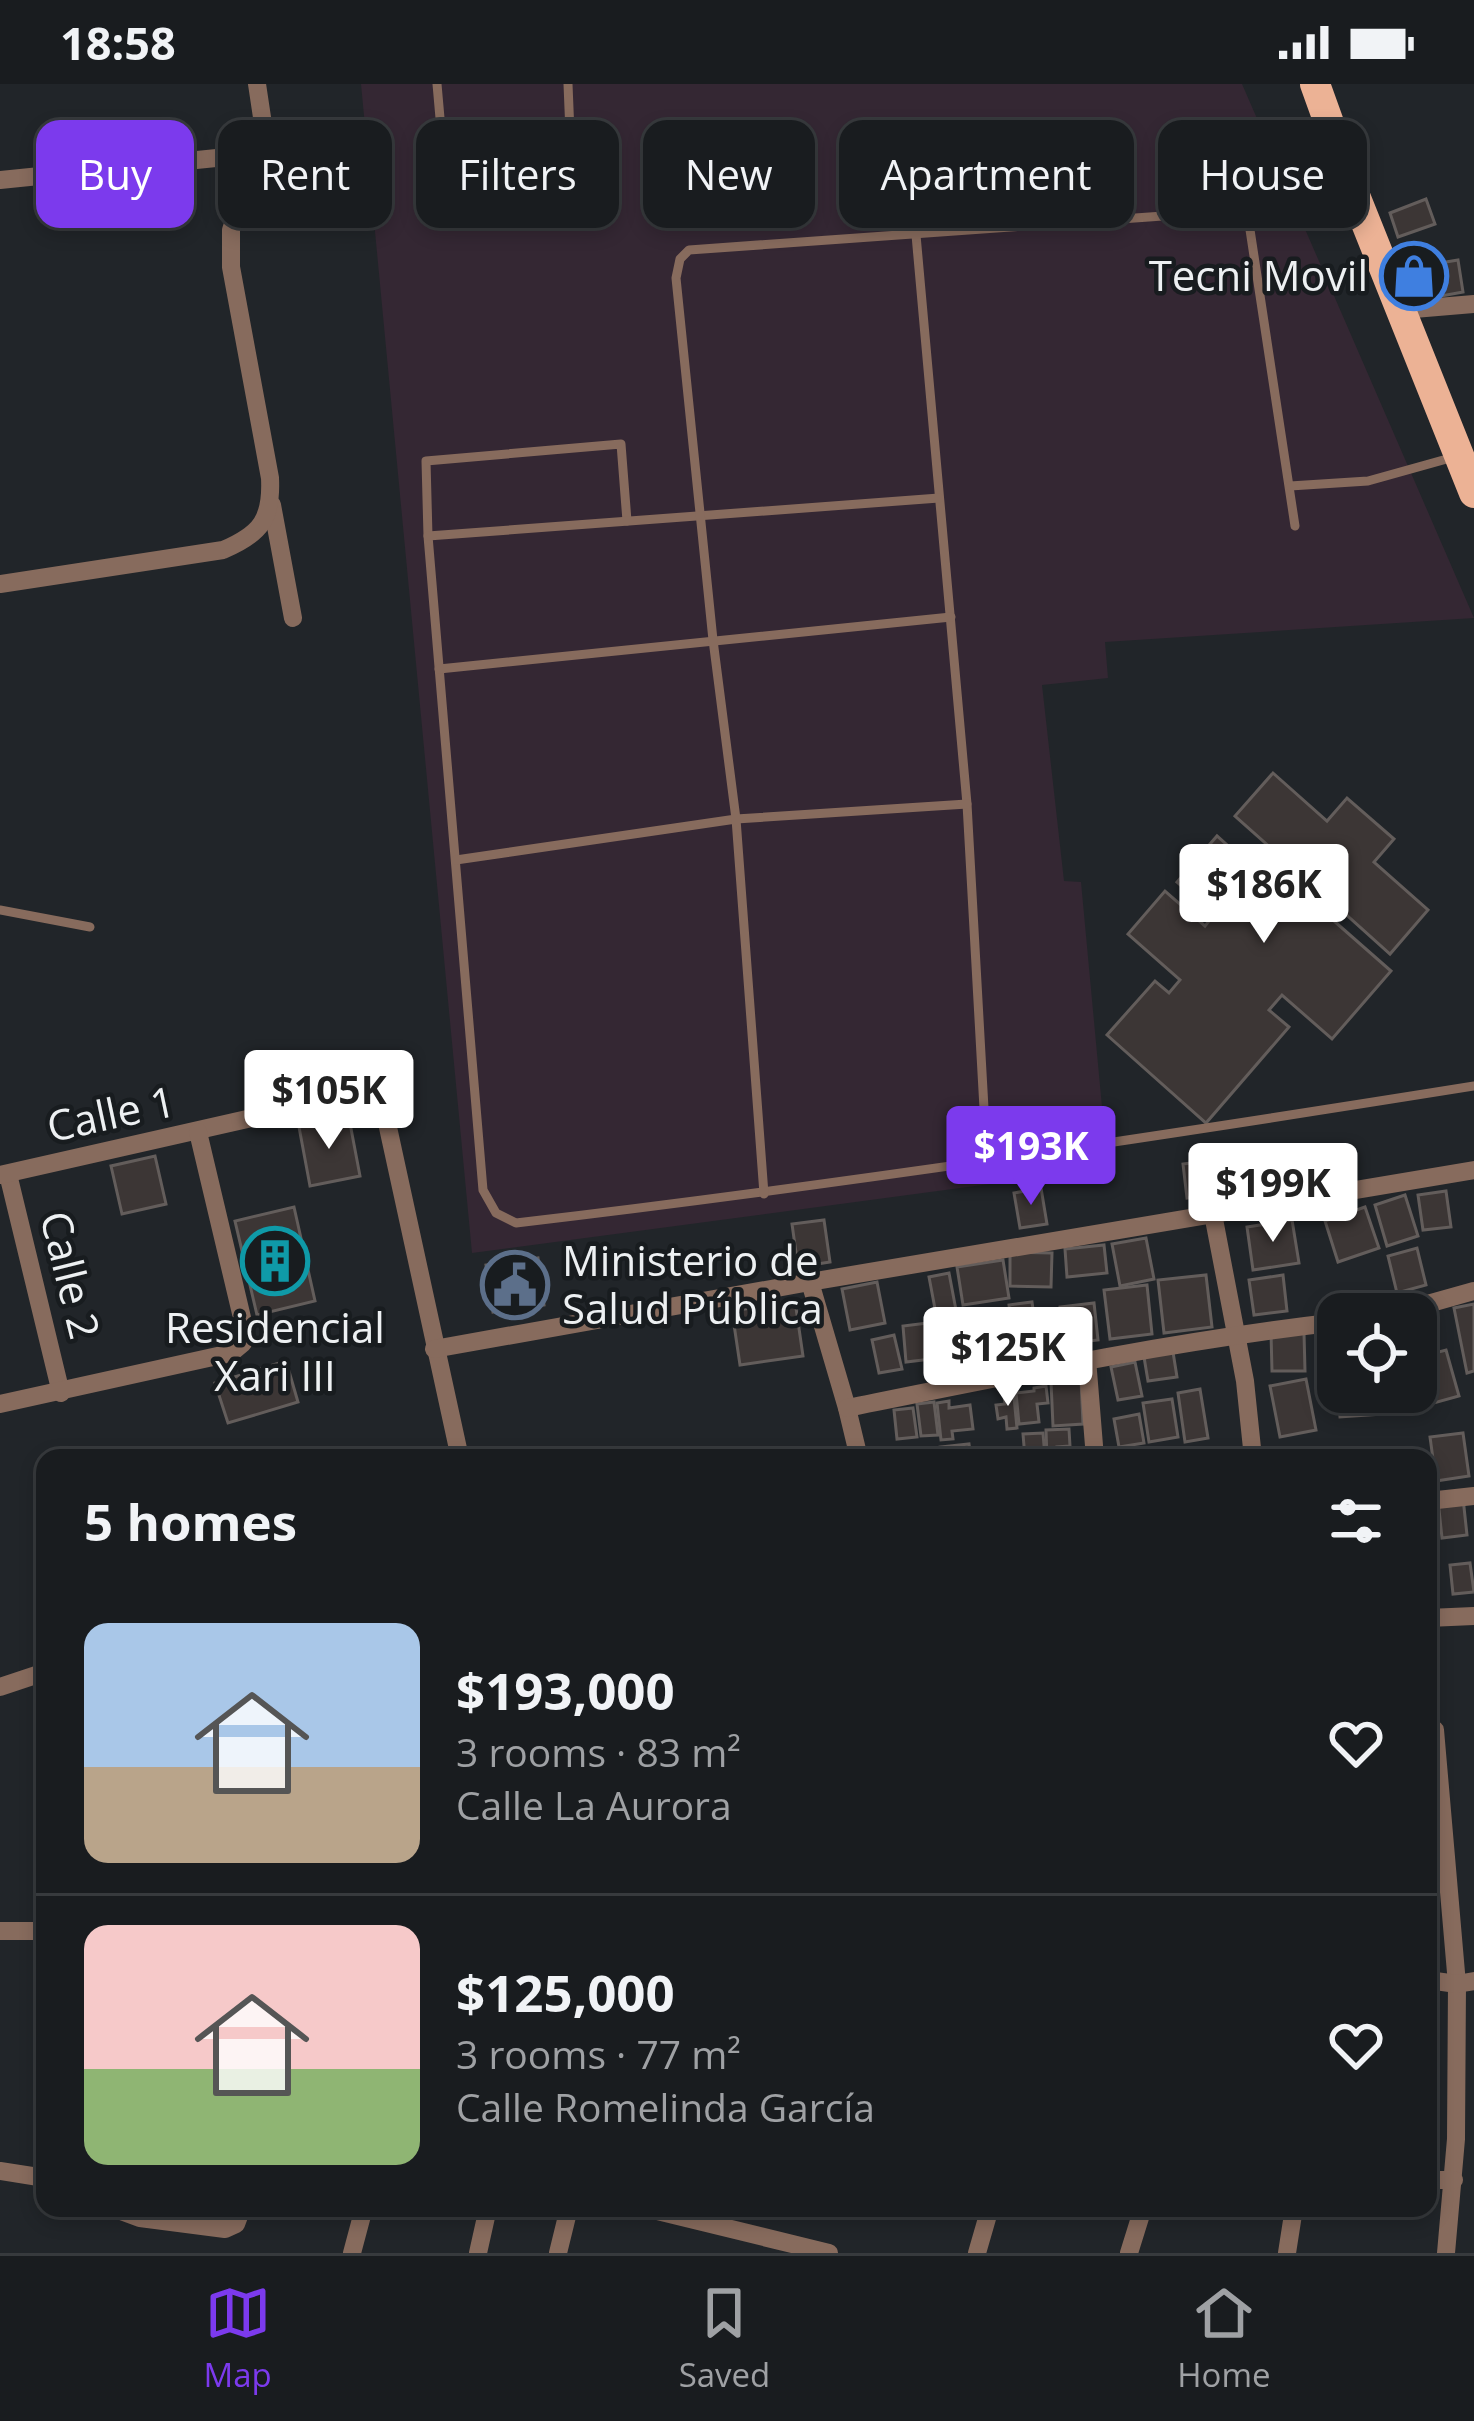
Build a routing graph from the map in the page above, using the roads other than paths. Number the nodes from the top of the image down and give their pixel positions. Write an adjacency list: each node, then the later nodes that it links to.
1 (257, 84): 5 (street)
2 (437, 84): 3 (lane)
3 (568, 84)
4 (1315, 84): 6 (main road)
5 (262, 120)
6 (1328, 120)
7 (218, 158): 8 (street)
8 (0, 180)
9 (1158, 217): 13 (lane)
10 (1367, 225): 15 (main road)
11 (232, 228): 19 (street)
12 (1249, 228): 17 (lane)
13 (916, 235): 18 (lane); 20 (lane)
14 (1474, 304): 15 (street)
15 (1402, 310): 16 (main road)
16 (1469, 478): 17 (lane)
17 (1290, 486): 22 (lane)
18 (939, 498): 20 (lane); 25 (lane)
19 (271, 501): 24 (street); 26 (street)
20 (702, 515): 21 (lane); 27 (lane)
21 (627, 521): 23 (lane); 23 (lane)
22 (1295, 526)
23 (428, 536): 28 (lane)
24 (0, 584)
25 (951, 617): 27 (lane); 29 (lane)
26 (292, 618)
27 (712, 640): 28 (lane); 30 (lane)
28 (439, 669): 31 (lane)
29 (967, 804): 30 (lane); 36 (lane)
30 (736, 819): 31 (lane); 39 (lane)
31 (455, 860): 39 (lane)
32 (0, 910): 33 (lane)
33 (90, 927)
34 (1474, 1086): 36 (lane)
35 (198, 1132): 38 (street, Calle 1); 46 (street, Calle 1); 48 (street)
36 (987, 1162): 39 (lane)
37 (1474, 1170): 40 (street)
38 (4, 1174): 48 (street, Calle 2)
39 (764, 1194)
40 (1213, 1214): 41 (street); 45 (street)
41 (809, 1282): 46 (street); 50 (street)
42 (1474, 1291): 43 (street)
43 (1437, 1301)
44 (1317, 1324): 45 (street)
45 (1234, 1334): 47 (street); 54 (street)
46 (434, 1349): 51 (street)
47 (1088, 1359): 50 (street); 53 (street)
48 (61, 1393): 49 (street)
49 (0, 1405)
50 (847, 1408): 52 (street)
51 (458, 1449)
52 (856, 1449)
53 (1093, 1449)
54 (1251, 1449)
55 (1474, 1496): 56 (street)
56 (1437, 1500)
57 (1474, 1616): 58 (street)
58 (1437, 1618)
59 (36, 1675): 60 (street)
60 (0, 1687)
61 (1437, 1746): 64 (street)
62 (0, 1931): 63 (street)
63 (36, 1931)
64 (1466, 1983): 65 (street)
65 (1465, 2139): 69 (street)
66 (0, 2171): 67 (street)
67 (36, 2177)
68 (1437, 2180): 69 (street)
69 (1454, 2180): 86 (street)
70 (137, 2217): 71 (street)
71 (239, 2217)
72 (362, 2217): 79 (street)
73 (486, 2217): 80 (street)
74 (566, 2217): 81 (street)
75 (682, 2217): 82 (street)
76 (987, 2217): 83 (street)
77 (1140, 2217): 84 (street)
78 (1293, 2217): 85 (street)
79 (352, 2253)
80 (478, 2253)
81 (558, 2253)
82 (829, 2253)
83 (977, 2253)
84 (1130, 2253)
85 (1287, 2253)
86 (1446, 2253)

